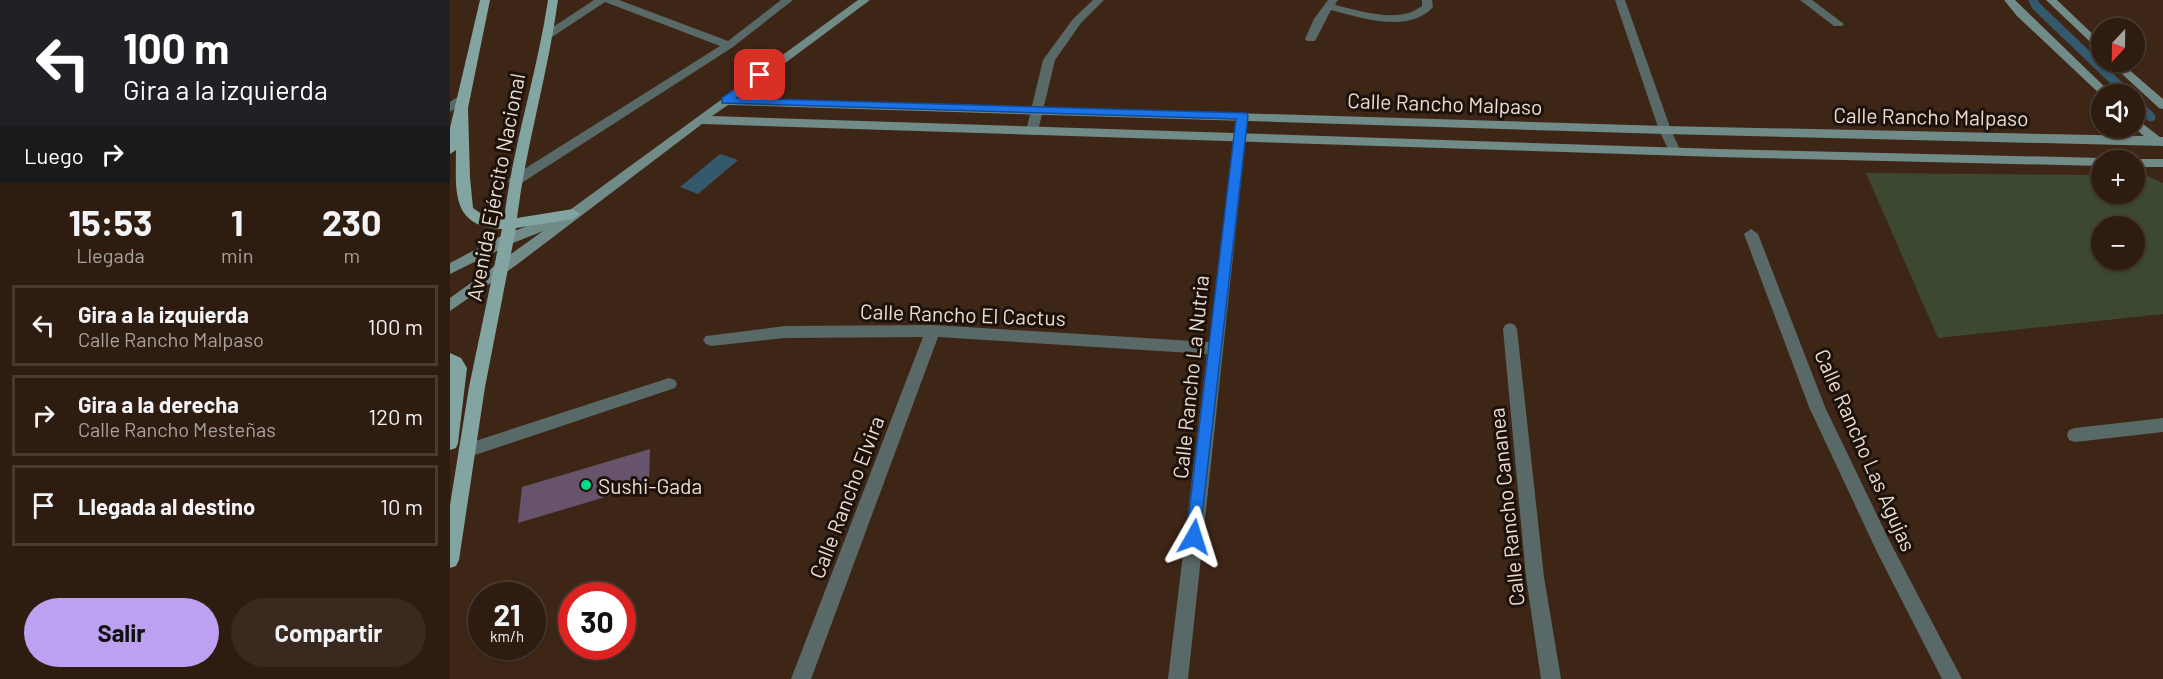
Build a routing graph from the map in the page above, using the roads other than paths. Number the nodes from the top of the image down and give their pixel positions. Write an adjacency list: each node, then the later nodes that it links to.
1 (485, 0): 22 (main road)
2 (553, 0): 15 (main road, Avenida Ejército Nacional)
3 (601, 0): 15 (street)
4 (609, 0): 18 (street)
5 (788, 0): 18 (street)
6 (865, 0): 21 (street)
7 (1099, 0): 24 (street)
8 (1427, 0): 13 (street)
9 (1620, 0): 27 (street)
10 (1805, 0): 14 (street)
11 (2009, 0): 20 (street)
12 (2051, 0): 17 (street)
13 (1330, 3): 16 (street)
14 (1838, 24)
15 (548, 35): 37 (main road, Avenida Ejército Nacional)
16 (1311, 39)
17 (2091, 39)
18 (729, 45): 37 (street)
19 (2125, 72): 23 (street)
20 (2095, 84)
21 (726, 101): 24 (street, Calle Rancho Malpaso); 26 (street)
22 (459, 104): 32 (main road); 39 (main road)
23 (2163, 105)
24 (1037, 110): 25 (street, Calle Rancho Malpaso); 29 (street)
25 (1242, 116): 27 (street, Calle Rancho Malpaso); 30 (street, Calle Rancho La Nutria)
26 (699, 120): 29 (street, Calle Rancho Malpaso); 38 (street)
27 (1665, 130): 31 (street, Calle Rancho Malpaso); 33 (street)
28 (2145, 130): 31 (street)
29 (1032, 131): 30 (street, Calle Rancho Malpaso)
30 (1239, 137): 33 (street, Calle Rancho Malpaso); 48 (street, Calle Rancho La Nutria)
31 (2161, 143)
32 (450, 150)
33 (1676, 152): 34 (street, Calle Rancho Malpaso)
34 (2091, 162)
35 (2145, 162): 36 (street)
36 (2163, 163)
37 (515, 181): 39 (main road, Avenida Ejército Nacional)
38 (573, 214): 39 (main road); 41 (street); 43 (street)
39 (510, 223): 41 (main road, Avenida Ejército Nacional)
40 (1751, 234): 59 (street, Calle Rancho Las Agujas)
41 (508, 239): 42 (street); 43 (main road, Avenida Ejército Nacional)
42 (450, 269)
43 (499, 273): 44 (street); 54 (main road, Avenida Ejército Nacional)
44 (450, 305)
45 (1510, 329): 58 (street, Calle Rancho Cananea)
46 (933, 331): 47 (street, Calle Rancho El Cactus); 48 (street, Calle Rancho El Cactus); 56 (street, Calle Rancho Elvira)
47 (711, 340)
48 (1214, 348): 57 (street, Calle Rancho La Nutria)
49 (450, 359): 53 (main road)
50 (669, 384): 54 (street)
51 (2163, 425): 52 (street)
52 (2074, 435)
53 (450, 443)
54 (466, 451): 55 (main road, Avenida Ejército Nacional)
55 (450, 560)
56 (801, 679)
57 (1178, 679)
58 (1551, 679)
59 (1952, 679)

